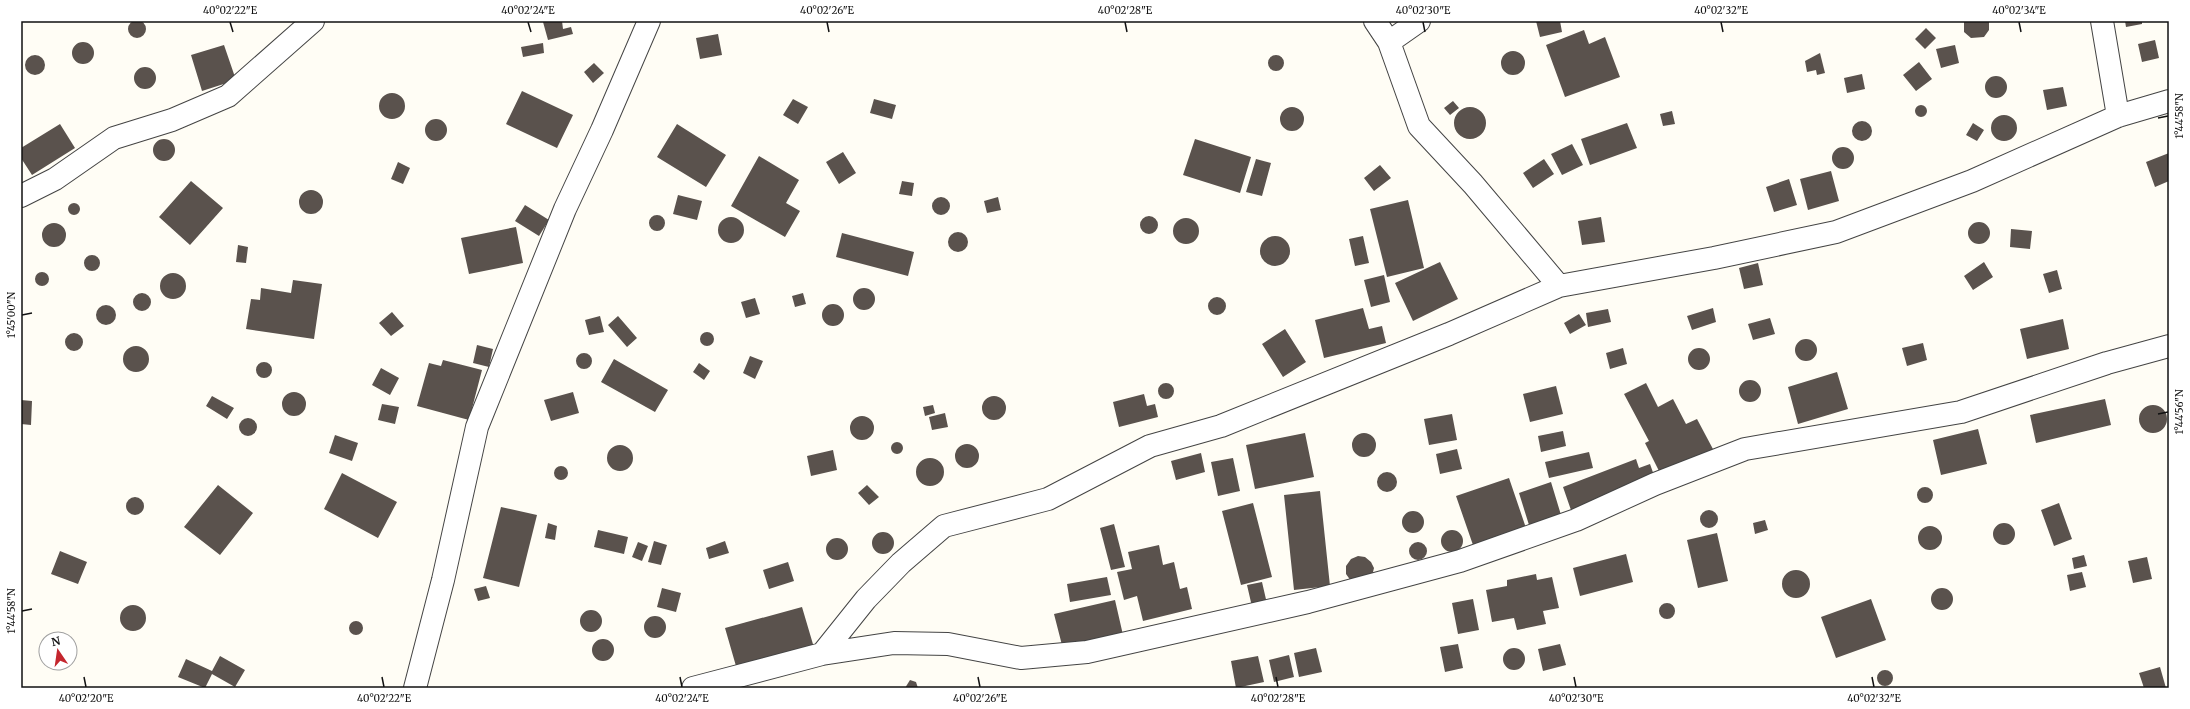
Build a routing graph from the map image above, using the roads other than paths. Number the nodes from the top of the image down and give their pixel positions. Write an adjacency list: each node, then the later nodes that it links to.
1 (313, 21): 9 (street)
2 (648, 21): 13 (street)
3 (1375, 21): 6 (street)
4 (1419, 21): 6 (street)
5 (2102, 21): 8 (street)
6 (1389, 42): 10 (street)
7 (2169, 100): 8 (street)
8 (2118, 116): 10 (street)
9 (21, 196)
10 (1559, 286): 12 (street)
11 (2169, 346): 12 (street)
12 (822, 654): 14 (street)
13 (415, 688)
14 (693, 688)

